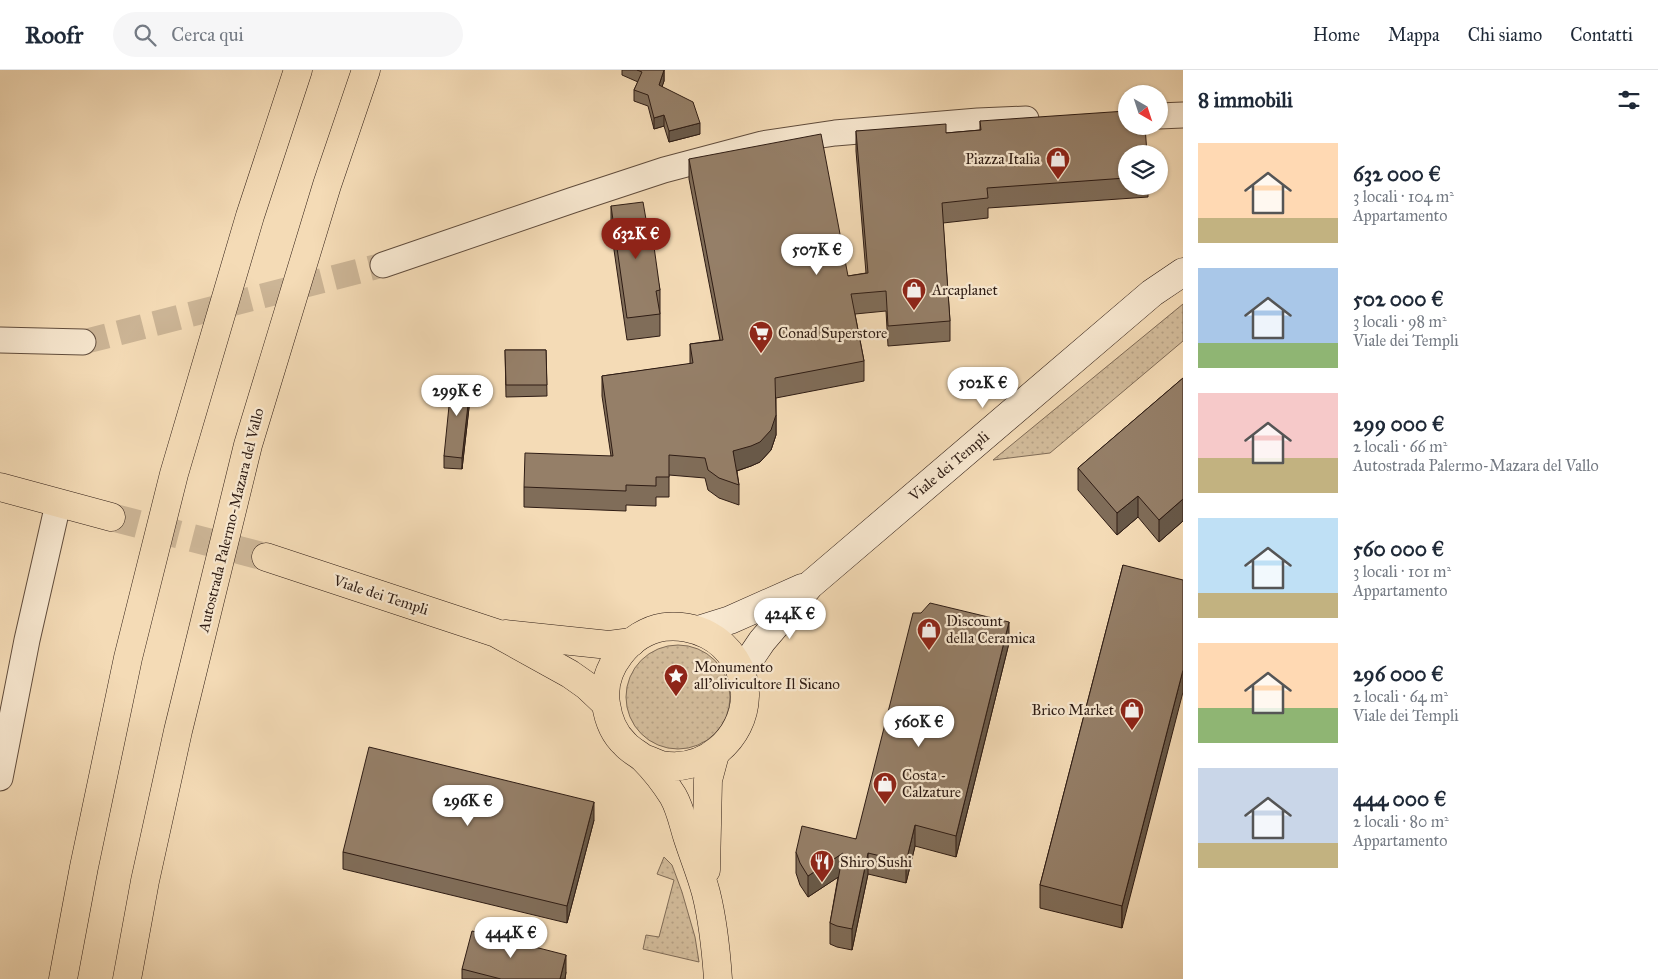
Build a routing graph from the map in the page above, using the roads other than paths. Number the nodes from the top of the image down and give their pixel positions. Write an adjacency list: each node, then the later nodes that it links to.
1 (298, 70): 25 (main road)
2 (366, 70): 20 (main road, Autostrada Palermo-Mazara del Vallo)
3 (1183, 115): 4 (street)
4 (1168, 116)
5 (1047, 119): 6 (street)
6 (383, 265)
7 (1183, 272): 14 (main road, Viale dei Templi)
8 (0, 340): 9 (street)
9 (83, 342)
10 (0, 487): 11 (main road)
11 (58, 504): 12 (main road); 23 (street)
12 (111, 517)
13 (266, 557): 16 (main road, Viale dei Templi)
14 (810, 585): 15 (main road); 18 (main road)
15 (698, 630): 17 (main road); 18 (main road)
16 (496, 633): 17 (main road); 19 (main road)
17 (632, 642): 19 (main road)
18 (741, 672): 21 (main road)
19 (605, 702): 22 (main road)
20 (178, 731): 26 (main road, Autostrada Palermo-Mazara del Vallo); 27 (main road)
21 (715, 754): 22 (main road); 24 (main road)
22 (643, 758): 24 (main road)
23 (0, 778)
24 (705, 892): 28 (main road)
25 (63, 979)
26 (127, 979)
27 (142, 979)
28 (718, 979)

